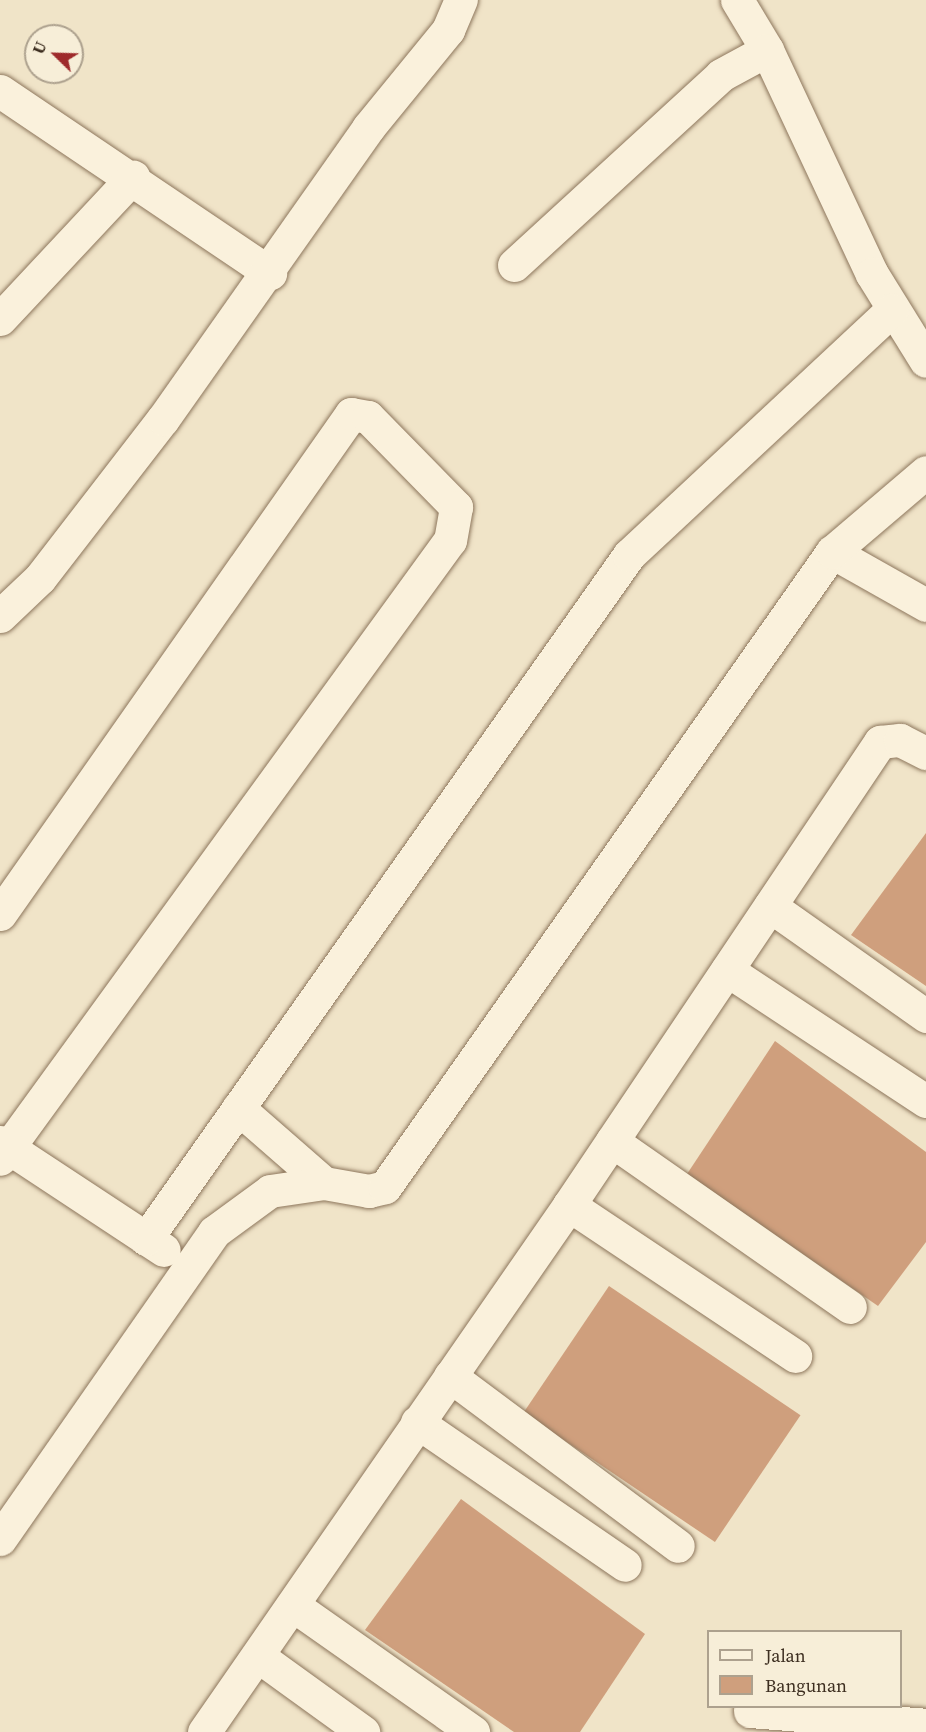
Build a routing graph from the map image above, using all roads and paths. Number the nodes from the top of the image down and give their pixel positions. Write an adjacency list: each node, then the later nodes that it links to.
1 (461, 0): 7 (street)
2 (737, 0): 3 (street)
3 (767, 50): 6 (street); 9 (street)
4 (0, 91): 5 (street)
5 (133, 177): 7 (street); 8 (street)
6 (514, 265)
7 (270, 273): 14 (street)
8 (0, 319)
9 (908, 319): 10 (street); 21 (street)
10 (926, 361)
11 (926, 472): 12 (street)
12 (832, 552): 13 (street); 24 (street)
13 (926, 605)
14 (0, 616)
15 (926, 753): 16 (street)
16 (771, 906): 18 (street); 19 (street)
17 (0, 914): 23 (street)
18 (727, 970): 20 (street); 22 (street)
19 (926, 1016)
20 (926, 1101)
21 (238, 1108): 24 (street); 26 (street)
22 (612, 1141): 25 (street); 28 (street)
23 (3, 1150): 26 (street)
24 (324, 1183): 27 (street)
25 (569, 1205): 29 (street); 30 (street)
26 (146, 1239): 27 (street)
27 (187, 1265): 32 (street)
28 (850, 1307)
29 (795, 1356)
30 (450, 1376): 31 (street); 33 (street)
31 (417, 1422): 34 (street); 35 (street)
32 (0, 1539)
33 (678, 1546)
34 (625, 1565)
35 (294, 1606): 36 (street); 41 (street)
36 (258, 1656): 39 (street); 40 (street)
37 (750, 1711): 38 (street)
38 (926, 1725)
39 (204, 1732)
40 (363, 1732)
41 (473, 1732)

